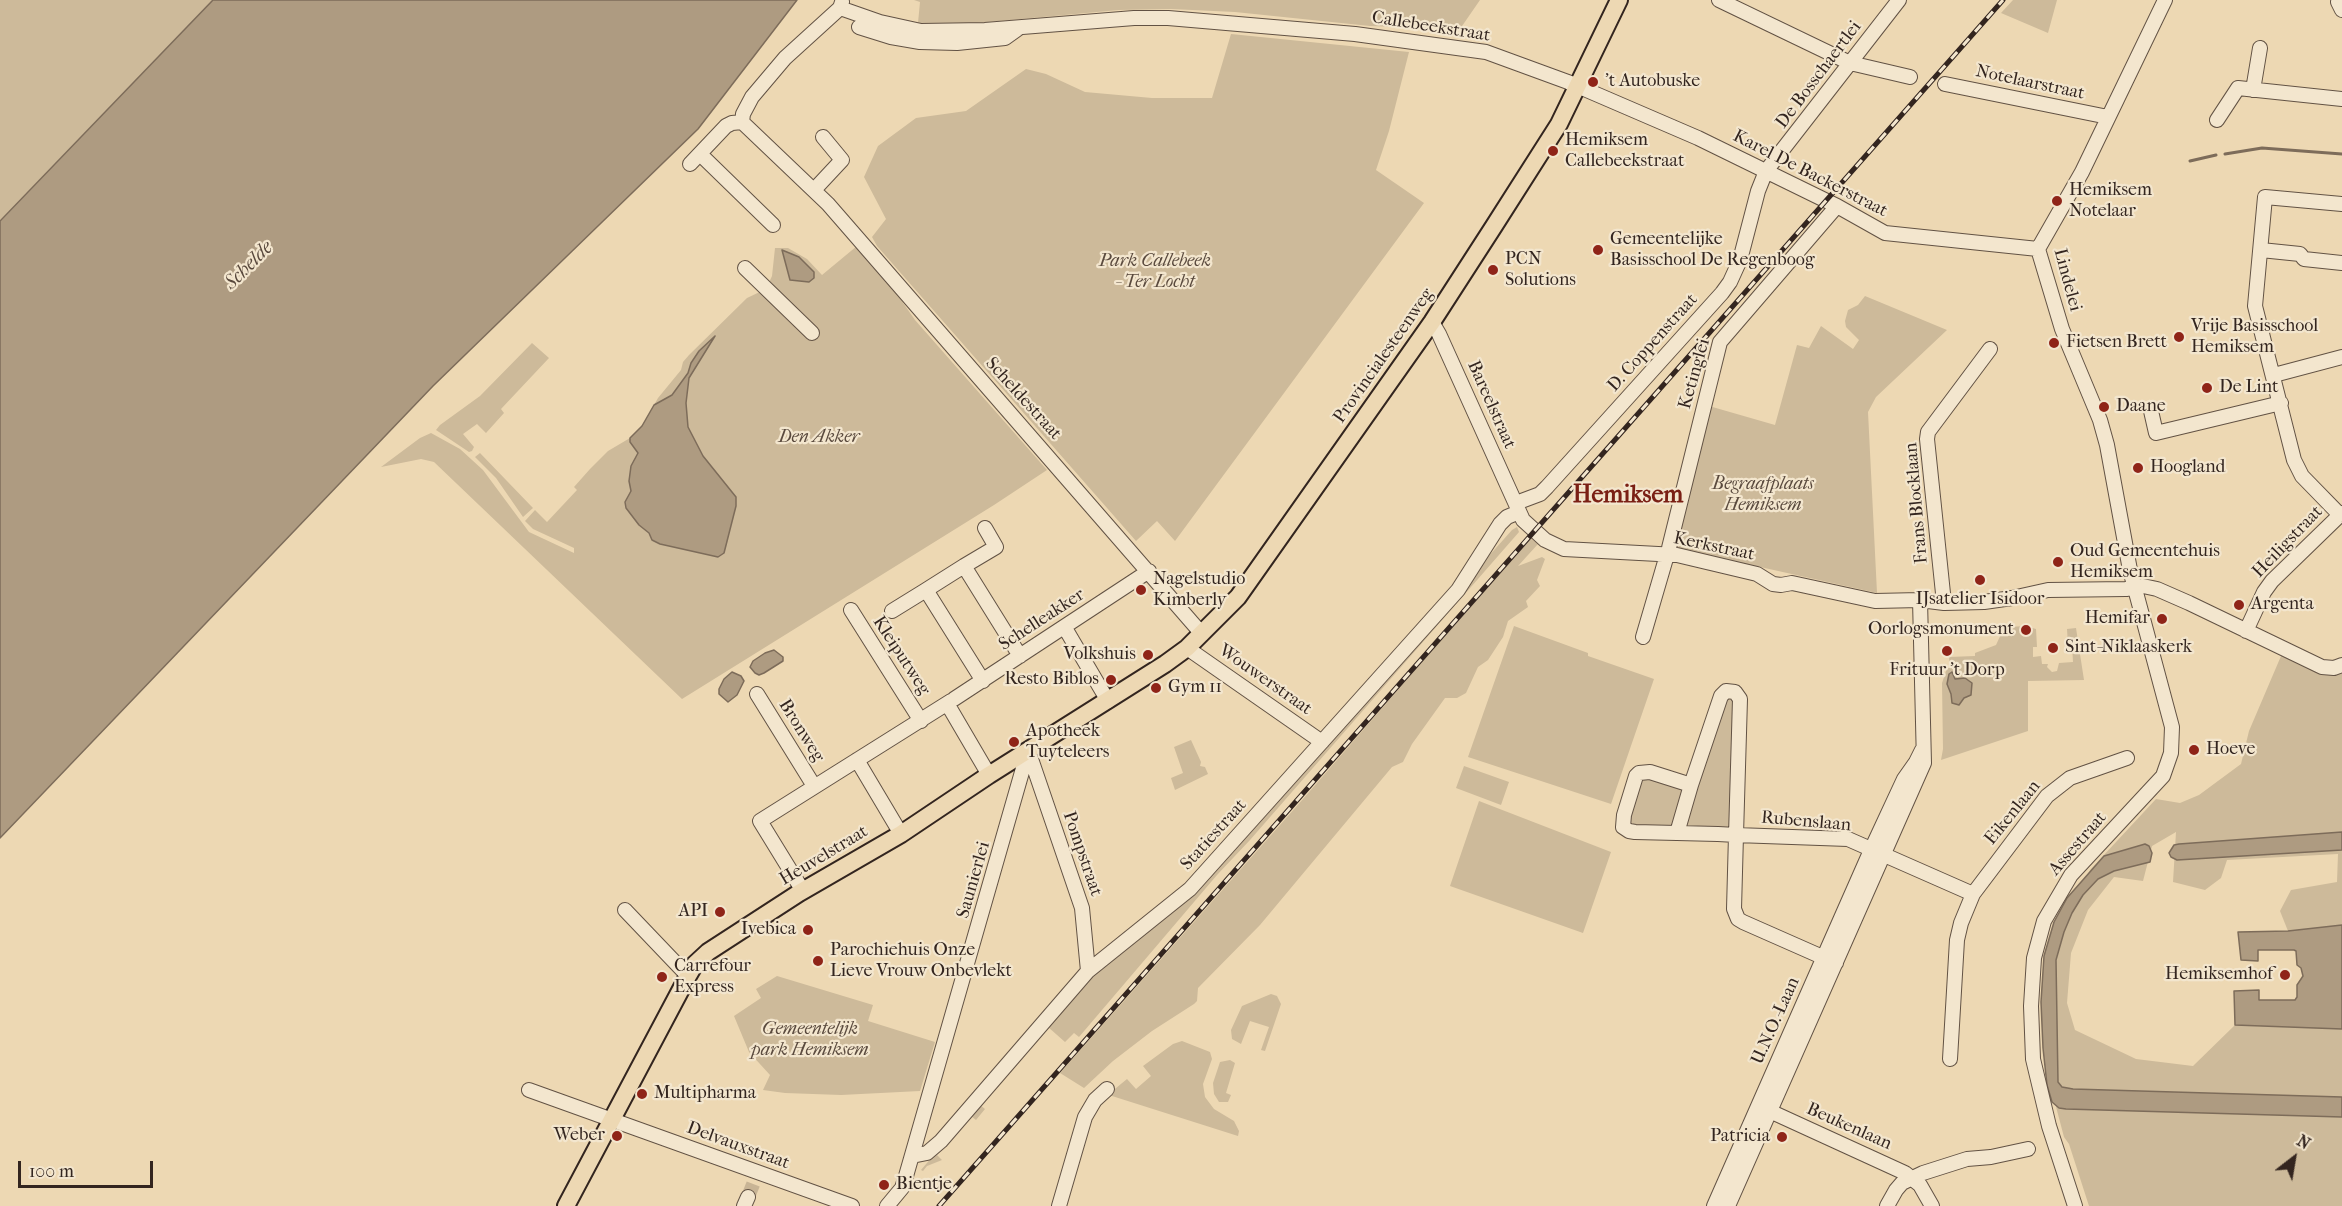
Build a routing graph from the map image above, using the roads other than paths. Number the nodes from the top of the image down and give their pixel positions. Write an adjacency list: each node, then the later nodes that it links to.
1 (1619, 0): 12 (main road, Provincialesteenweg)
2 (1719, 0): 9 (street)
3 (1899, 0): 9 (street, De Bosschaertlei)
4 (2165, 0): 15 (street, Lindelei)
5 (841, 4): 7 (street, Callebeekstraat); 17 (street)
6 (859, 27): 7 (street, Callebeekstraat)
7 (1021, 27): 12 (street, Callebeekstraat)
8 (2260, 48): 13 (street)
9 (1850, 63): 10 (street); 19 (street, De Bosschaertlei)
10 (1910, 77)
11 (1945, 84): 15 (street, Notelaarstraat)
12 (1578, 87): 19 (street, Karel De Backerstraat); 28 (main road, Provincialesteenweg)
13 (2253, 90): 14 (street); 16 (street)
14 (2342, 99)
15 (2108, 117): 24 (street, Lindelei)
16 (2217, 120)
17 (742, 122): 20 (street, Scheldestraat); 23 (street)
18 (823, 137): 20 (street)
19 (1766, 171): 22 (street, Karel De Backerstraat); 35 (street, D. Coppenstraat)
20 (814, 190): 40 (street, Scheldestraat)
21 (2342, 204): 25 (street)
22 (1837, 206): 24 (street, Karel De Backerstraat); 38 (street, Ketinglei)
23 (773, 225)
24 (2038, 249): 41 (street, Lindelei)
25 (2261, 250): 26 (street); 32 (street)
26 (2342, 263)
27 (745, 268): 29 (street)
28 (1432, 322): 35 (street, Bareelstraat); 49 (main road, Provincialesteenweg)
29 (812, 333)
30 (1990, 349): 44 (street, Frans Blocklaan)
31 (2342, 357): 32 (street)
32 (2274, 375): 33 (street)
33 (2281, 403): 34 (street); 36 (street)
34 (2151, 411)
35 (1517, 508): 38 (street, Kerkstraat); 59 (street, Statiestraat)
36 (2341, 514): 48 (street, Heiligstraat)
37 (985, 528): 39 (street)
38 (1667, 554): 43 (street, Kerkstraat); 50 (street, Ketinglei)
39 (964, 566): 42 (street); 52 (street)
40 (1149, 572): 47 (street, Schelleakker); 49 (street, Scheldestraat)
41 (2135, 588): 44 (street, Kerkstraat); 48 (street, Kerkstraat); 92 (street, Assestraat)
42 (926, 590): 46 (street); 54 (street)
43 (1920, 600): 44 (street, Kerkstraat); 69 (street, U.N.O.-Laan)
44 (1944, 603)
45 (851, 610): 58 (street, Kleiputweg)
46 (892, 611)
47 (1065, 628): 52 (street, Schelleakker); 56 (street)
48 (2246, 631): 53 (street, Kerkstraat)
49 (1202, 634): 51 (main road, Heuvelstraat)
50 (1643, 637)
51 (1187, 648): 56 (main road, Heuvelstraat); 59 (street, Wouwerstraat)
52 (1020, 656): 54 (street, Schelleakker)
53 (2342, 665)
54 (983, 681): 57 (street, Schelleakker)
55 (758, 694): 65 (street, Bronweg)
56 (1108, 701): 60 (main road, Heuvelstraat)
57 (951, 702): 58 (street, Schelleakker); 63 (street)
58 (921, 721): 62 (street, Schelleakker)
59 (1322, 742): 74 (street, Statiestraat)
60 (1029, 751): 63 (main road, Heuvelstraat); 74 (street, Pompstraat); 82 (street, Saunierlei)
61 (2127, 758): 71 (street, Eikenlaan)
62 (857, 760): 65 (street, Schelleakker); 67 (street)
63 (989, 775): 67 (main road, Heuvelstraat)
64 (1691, 784): 66 (street); 66 (street, Rubenslaan); 68 (street)
65 (814, 786): 70 (street, Schelleakker)
66 (1677, 832): 68 (street, Rubenslaan)
67 (901, 834): 70 (main road, Heuvelstraat)
68 (1736, 835): 69 (street, Rubenslaan); 73 (street)
69 (1877, 853): 71 (street); 73 (street, U.N.O.-Laan)
70 (803, 891): 75 (main road, Heuvelstraat)
71 (1973, 894): 76 (street, Eikenlaan)
72 (625, 910): 75 (street)
73 (1830, 961): 79 (street, U.N.O.-Laan)
74 (1088, 971): 82 (street, Statiestraat)
75 (688, 976): 80 (main road, Heuvelstraat)
76 (1950, 1059)
77 (1107, 1089): 87 (street)
78 (530, 1090): 80 (street, Delvauxstraat)
79 (1764, 1108): 83 (street, Beukenlaan); 88 (street, U.N.O.-Laan); 89 (street, U.N.O.-Laan)
80 (612, 1119): 84 (main road, Heuvelstraat); 85 (street, Delvauxstraat)
81 (2028, 1149): 83 (street)
82 (912, 1156): 86 (street, Saunierlei)
83 (1912, 1178): 90 (street); 91 (street)
84 (566, 1206)
85 (852, 1206)
86 (887, 1206)
87 (1059, 1206)
88 (1714, 1206)
89 (1728, 1206)
90 (1887, 1206)
91 (1932, 1206)
92 (2075, 1206)

